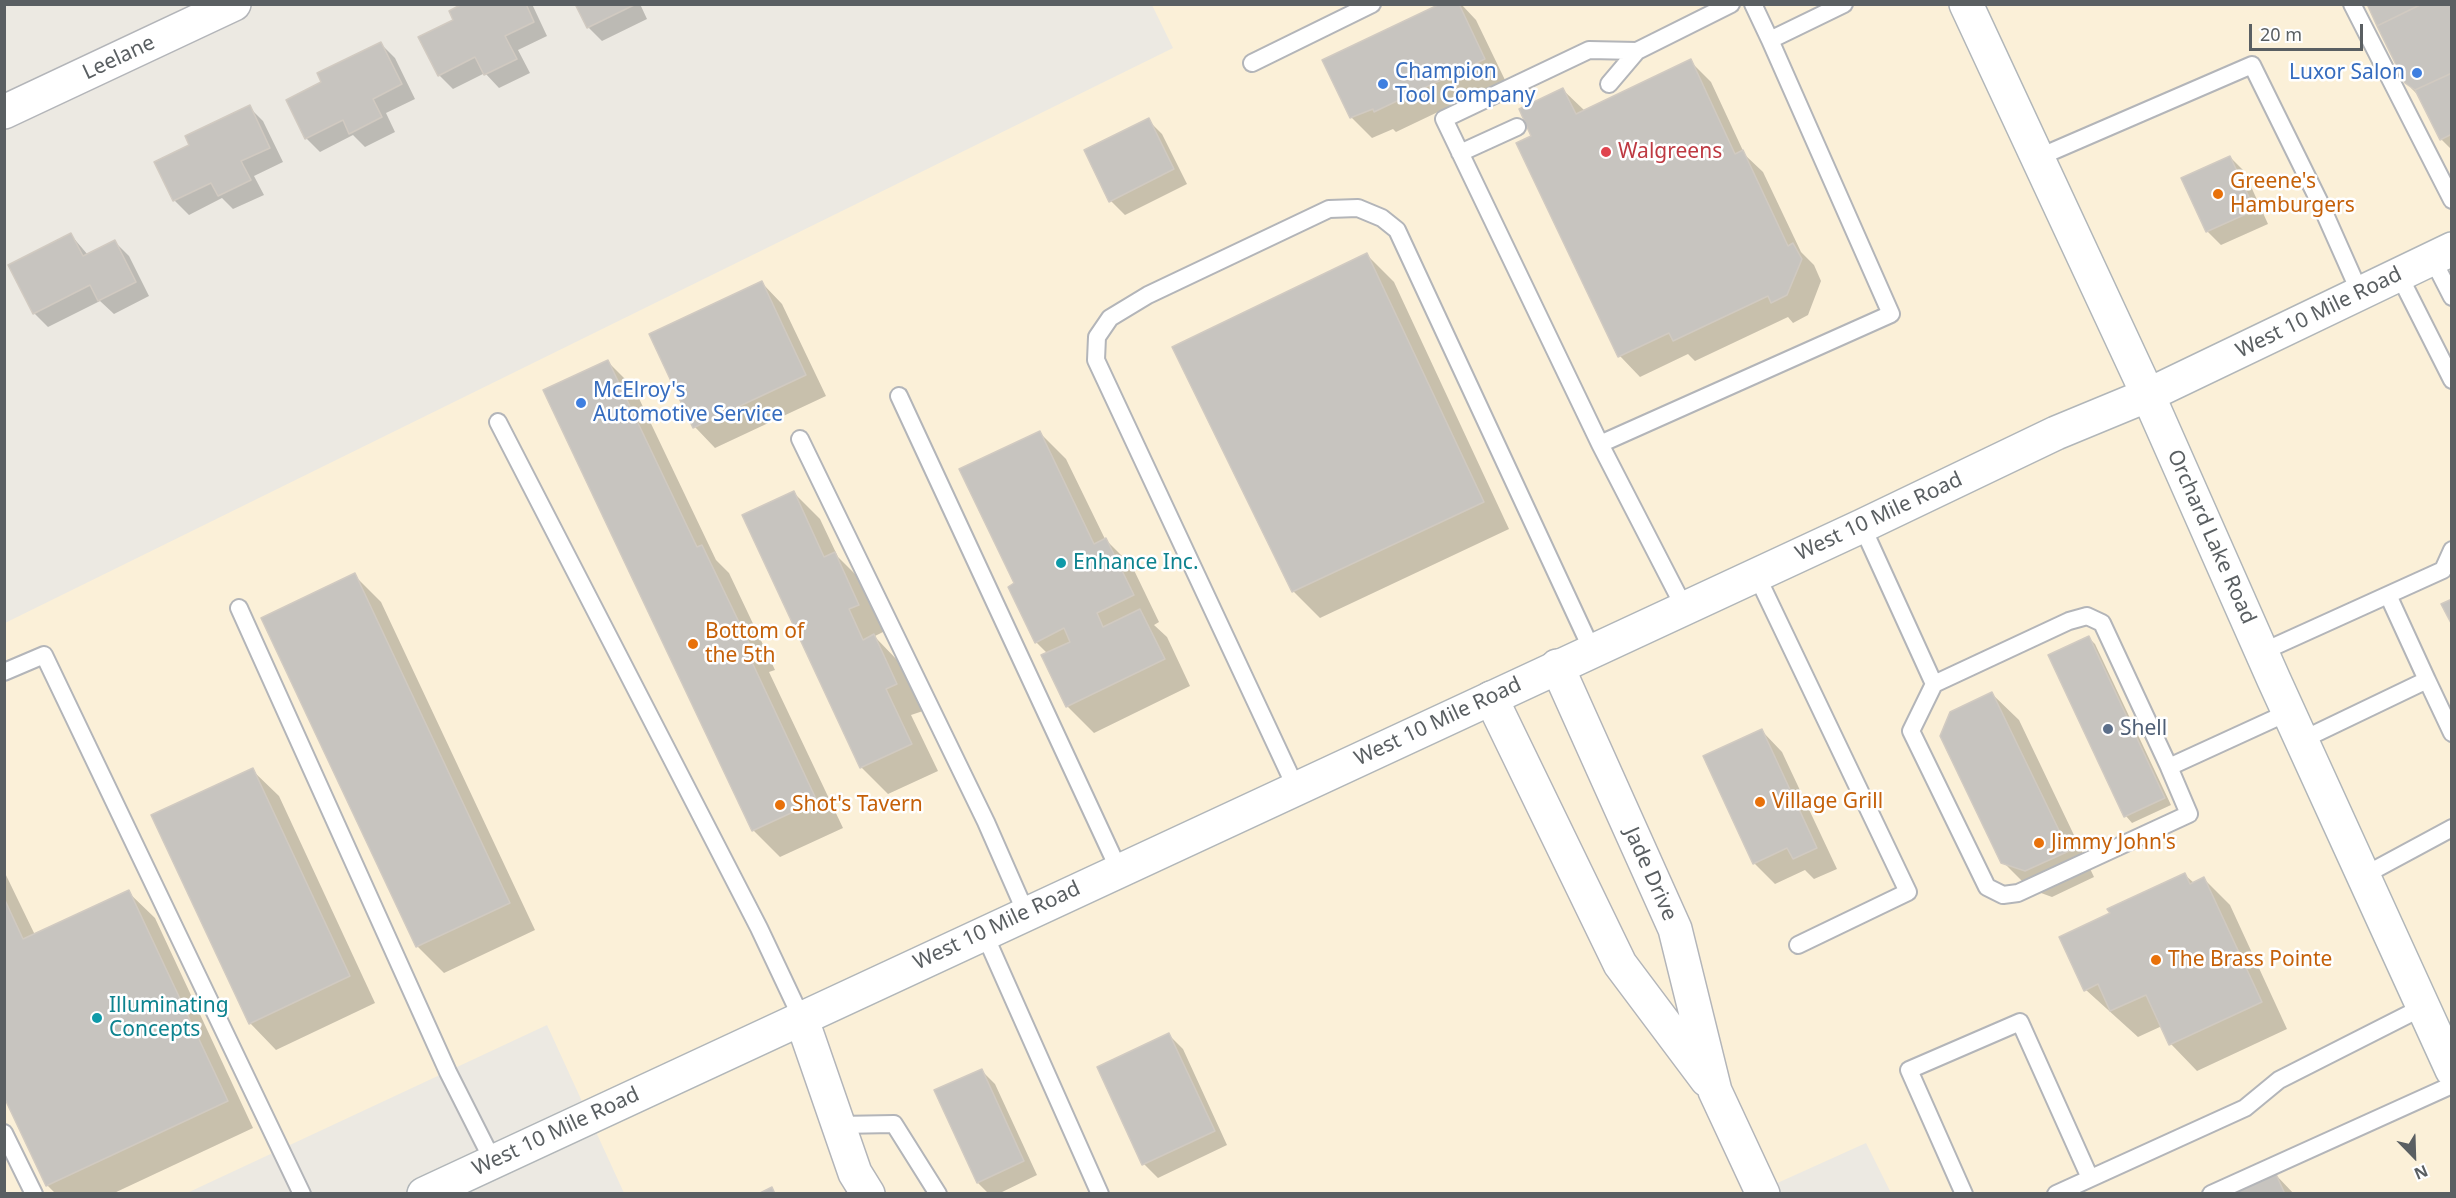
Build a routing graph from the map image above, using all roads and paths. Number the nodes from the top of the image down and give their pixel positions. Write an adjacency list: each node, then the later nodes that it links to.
1 (234, 4): 12 (street, Leelane)
2 (1731, 4): 9 (lane)
3 (1753, 4): 8 (lane)
4 (1844, 4): 8 (lane)
5 (1966, 4): 15 (street, Orchard Lake Road)
6 (2352, 4): 16 (lane)
7 (1366, 6): 10 (lane)
8 (1770, 39): 26 (lane)
9 (1637, 51): 11 (lane); 14 (lane)
10 (1252, 63)
11 (1609, 84)
12 (4, 111)
13 (1516, 127): 14 (lane)
14 (1460, 153): 26 (lane)
15 (2037, 158): 19 (lane); 22 (street, Orchard Lake Road)
16 (2451, 200)
17 (2442, 254): 18 (street, West 10 Mile Road); 20 (lane)
18 (2399, 275): 19 (street, West 10 Mile Road); 21 (lane)
19 (2360, 293): 22 (street, West 10 Mile Road)
20 (2451, 297)
21 (2451, 380)
22 (2148, 395): 27 (street, West 10 Mile Road); 34 (street, Orchard Lake Road)
23 (900, 396): 45 (lane)
24 (498, 422): 51 (lane)
25 (800, 439): 47 (lane)
26 (1600, 444): 31 (lane)
27 (1863, 526): 29 (street, West 10 Mile Road); 38 (lane)
28 (2451, 550): 30 (lane)
29 (1756, 574): 31 (street, West 10 Mile Road); 49 (lane)
30 (2388, 595): 34 (lane); 37 (lane)
31 (1684, 607): 33 (street, West 10 Mile Road)
32 (239, 608): 57 (lane)
33 (1592, 650): 35 (street, West 10 Mile Road); 43 (lane)
34 (2262, 652): 40 (street, Orchard Lake Road)
35 (1557, 666): 39 (street, West 10 Mile Road); 54 (street, Jade Drive)
36 (4, 672): 60 (lane)
37 (2427, 680): 40 (lane); 41 (lane)
38 (1934, 684): 42 (lane); 42 (lane)
39 (1491, 698): 43 (street, West 10 Mile Road); 54 (street, Jade Drive)
40 (2295, 726): 42 (lane); 46 (street, Orchard Lake Road)
41 (2451, 733)
42 (2169, 767)
43 (1296, 788): 45 (street, West 10 Mile Road)
44 (2451, 828): 46 (lane)
45 (1119, 870): 47 (street, West 10 Mile Road)
46 (2363, 876): 50 (street, Orchard Lake Road)
47 (1026, 913): 48 (street, West 10 Mile Road)
48 (984, 933): 51 (street, West 10 Mile Road); 64 (lane)
49 (1798, 945)
50 (2423, 1007): 52 (street, Orchard Lake Road); 58 (lane)
51 (801, 1017): 55 (street); 57 (street, West 10 Mile Road)
52 (2451, 1070)
53 (2451, 1085): 68 (lane)
54 (1715, 1091): 65 (street, Jade Drive)
55 (838, 1125): 62 (street); 63 (lane)
56 (4, 1133): 59 (lane)
57 (493, 1161): 61 (street, West 10 Mile Road)
58 (2090, 1178): 66 (lane); 67 (lane)
59 (34, 1194)
60 (302, 1194)
61 (424, 1194)
62 (868, 1194)
63 (938, 1194)
64 (1100, 1194)
65 (1763, 1194)
66 (1964, 1194)
67 (2056, 1194)
68 (2211, 1194)

